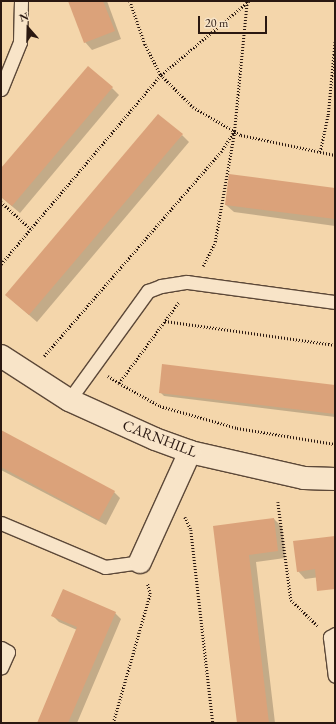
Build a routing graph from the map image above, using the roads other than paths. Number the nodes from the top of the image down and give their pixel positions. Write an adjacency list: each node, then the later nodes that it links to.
1 (21, 1): 2 (lane)
2 (1, 89)
3 (335, 302): 5 (lane)
4 (1, 356): 5 (street, CARNHILL)
5 (69, 400): 6 (street, CARNHILL)
6 (190, 452): 7 (street, CARNHILL); 9 (street)
7 (335, 479)
8 (1, 523): 9 (lane)
9 (140, 562)
10 (332, 635): 13 (lane)
11 (1, 648): 12 (lane)
12 (1, 668)
13 (335, 676)

